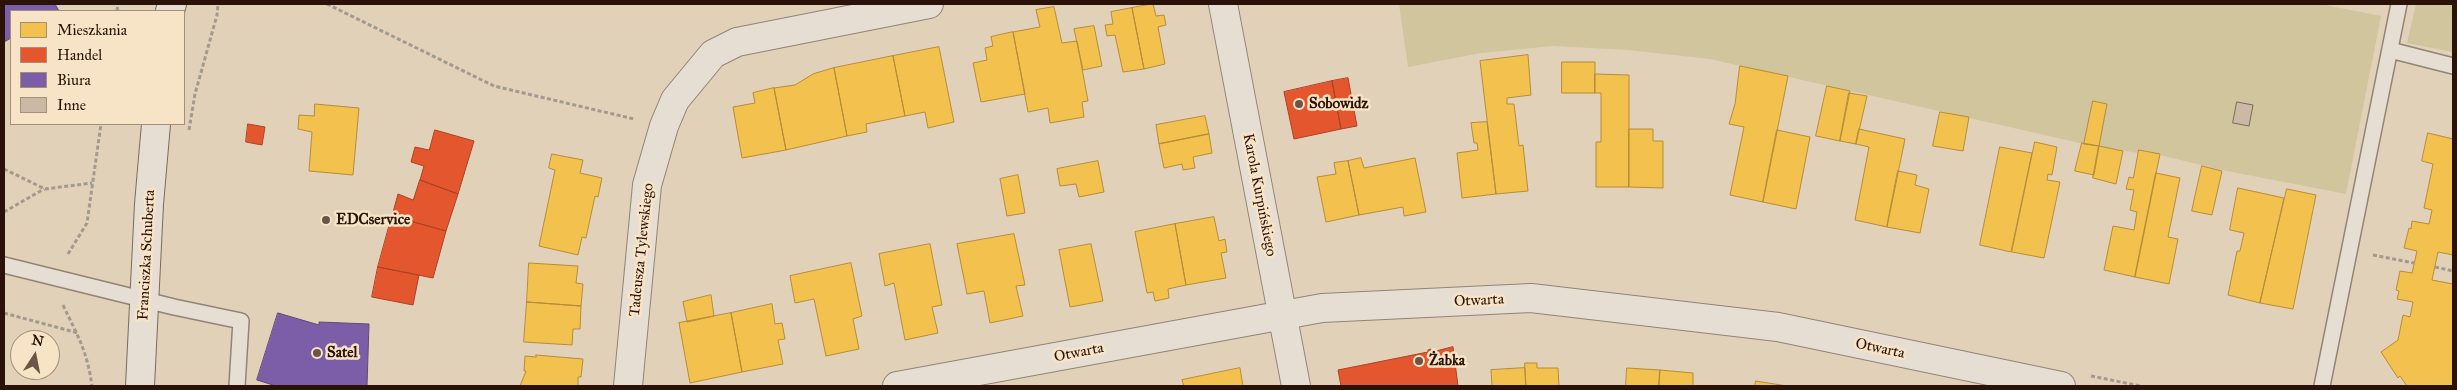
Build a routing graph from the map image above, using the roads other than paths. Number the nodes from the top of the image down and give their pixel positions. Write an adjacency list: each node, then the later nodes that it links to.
1 (929, 4): 14 (street, Tadeusza Tylewskiego)
2 (1223, 4): 9 (street, Karola Kurpińskiego)
3 (2399, 4): 4 (lane)
4 (2390, 50): 5 (lane); 17 (lane)
5 (2453, 66)
6 (156, 125): 8 (street, Franciszka Schuberta)
7 (4, 263): 8 (lane)
8 (144, 299): 12 (street, Franciszka Schuberta); 13 (lane)
9 (1282, 314): 10 (street, Otwarta); 11 (street, Otwarta); 16 (street, Karola Kurpińskiego)
10 (2072, 380)
11 (954, 381): 15 (street, Otwarta)
12 (140, 386)
13 (237, 386)
14 (628, 386)
15 (897, 386)
16 (1296, 386)
17 (2322, 386)

